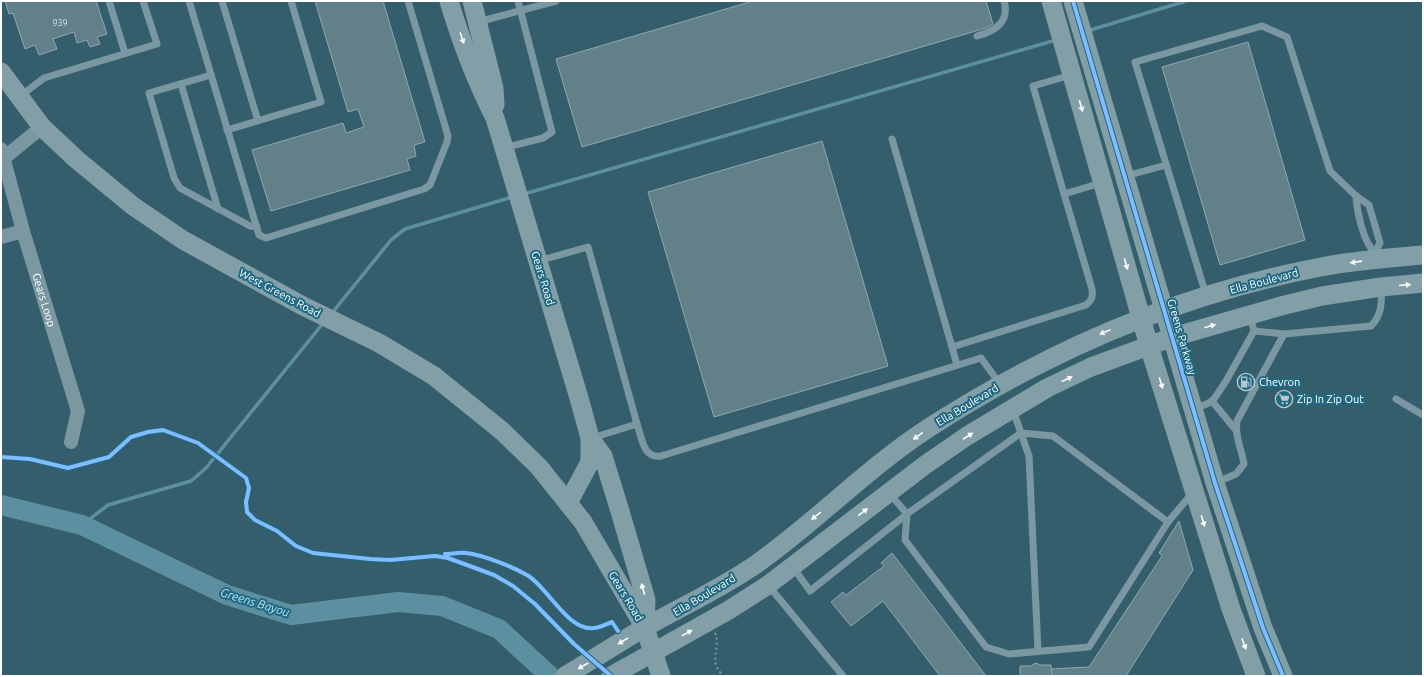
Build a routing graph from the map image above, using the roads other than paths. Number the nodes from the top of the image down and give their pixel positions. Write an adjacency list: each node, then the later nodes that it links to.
1 (110, 1): 17 (lane)
2 (143, 1): 17 (lane)
3 (189, 1): 19 (lane)
4 (222, 1): 24 (lane)
5 (291, 1): 24 (lane)
6 (408, 1): 36 (lane)
7 (450, 1): 23 (main road, Gears Road, one-way to 23)
8 (472, 1): 15 (main road, Gears Road)
9 (518, 1): 14 (lane)
10 (556, 1): 14 (lane)
11 (1004, 1): 16 (lane)
12 (1050, 1): 20 (main road)
13 (1074, 8): 31 (main road, Greens Parkway)
14 (521, 11): 15 (lane); 28 (lane)
15 (478, 22): 23 (main road, Gears Road)
16 (978, 36)
17 (125, 53): 22 (lane)
18 (1, 72): 22 (main road, West Greens Road)
19 (211, 75): 21 (lane); 26 (lane)
20 (1072, 75): 32 (main road, one-way to 32); 33 (lane)
21 (180, 84): 35 (lane); 35 (lane)
22 (19, 97): 25 (main road, West Greens Road)
23 (495, 118): 28 (main road, Gears Road)
24 (258, 121): 26 (lane)
25 (42, 127): 29 (street, Gears Loop); 68 (main road, West Greens Road)
26 (227, 130): 36 (lane)
27 (892, 138): 51 (lane)
28 (504, 148): 41 (main road, Gears Road)
29 (3, 154): 37 (street, Gears Loop)
30 (1166, 165): 31 (lane); 34 (lane); 44 (lane)
31 (1126, 176): 32 (main road); 45 (main road, Greens Parkway)
32 (1103, 183): 33 (lane); 46 (main road, one-way to 46)
33 (1064, 194): 51 (lane)
34 (1356, 196): 40 (lane); 40 (lane)
35 (218, 209): 36 (lane)
36 (256, 227)
37 (23, 231): 38 (street); 63 (street, Gears Loop)
38 (1, 237)
39 (1423, 254): 40 (main road, Ella Boulevard)
40 (1375, 255): 43 (main road); 44 (main road, Ella Boulevard, one-way to 44)
41 (538, 261): 59 (lane); 62 (main road, Gears Road)
42 (1423, 283): 43 (main road, one-way to 42)
43 (1381, 287): 47 (main road); 48 (lane)
44 (1207, 297): 45 (main road, Ella Boulevard)
45 (1165, 309): 46 (main road, Ella Boulevard); 49 (main road, Greens Parkway)
46 (1141, 318): 50 (main road); 53 (main road, Ella Boulevard, one-way to 53)
47 (1252, 322): 48 (lane); 49 (main road, one-way to 47); 55 (lane)
48 (1284, 334): 60 (lane)
49 (1173, 337): 50 (main road); 57 (main road, Greens Parkway)
50 (1149, 346): 56 (main road, one-way to 50); 66 (main road, one-way to 66)
51 (952, 347): 52 (lane)
52 (957, 365): 53 (lane); 59 (lane)
53 (1001, 385): 56 (main road); 64 (main road, Ella Boulevard, one-way to 64)
54 (1396, 399): 58 (lane)
55 (1212, 401): 57 (lane); 60 (lane)
56 (1013, 408): 61 (lane); 67 (main road, one-way to 56)
57 (1194, 409): 65 (main road, Greens Parkway)
58 (1423, 415)
59 (637, 424): 62 (lane)
60 (1235, 429): 65 (lane)
61 (1021, 433): 69 (lane); 70 (lane); 75 (lane)
62 (590, 438): 68 (main road, Gears Road); 74 (main road, Gears Road, one-way to 62)
63 (72, 442)
64 (871, 471): 67 (main road); 71 (main road, Ella Boulevard, one-way to 71)
65 (1215, 484): 66 (main road); 82 (main road, Greens Parkway)
66 (1194, 490): 70 (lane); 81 (main road, one-way to 81)
67 (889, 492): 69 (lane); 72 (main road, one-way to 67)
68 (568, 503): 74 (main road, Gears Road)
69 (907, 514): 72 (lane); 75 (lane)
70 (1168, 522): 75 (lane)
71 (754, 566): 73 (main road); 74 (main road, Ella Boulevard)
72 (793, 567): 73 (main road)
73 (768, 585): 76 (main road, one-way to 73); 80 (lane)
74 (645, 628): 76 (main road, Gears Road); 78 (main road, Ella Boulevard, one-way to 78)
75 (1038, 651)
76 (653, 652): 77 (main road); 79 (main road, Gears Road)
77 (616, 673)
78 (565, 676)
79 (661, 676)
80 (843, 676)
81 (1256, 676)
82 (1283, 676)

